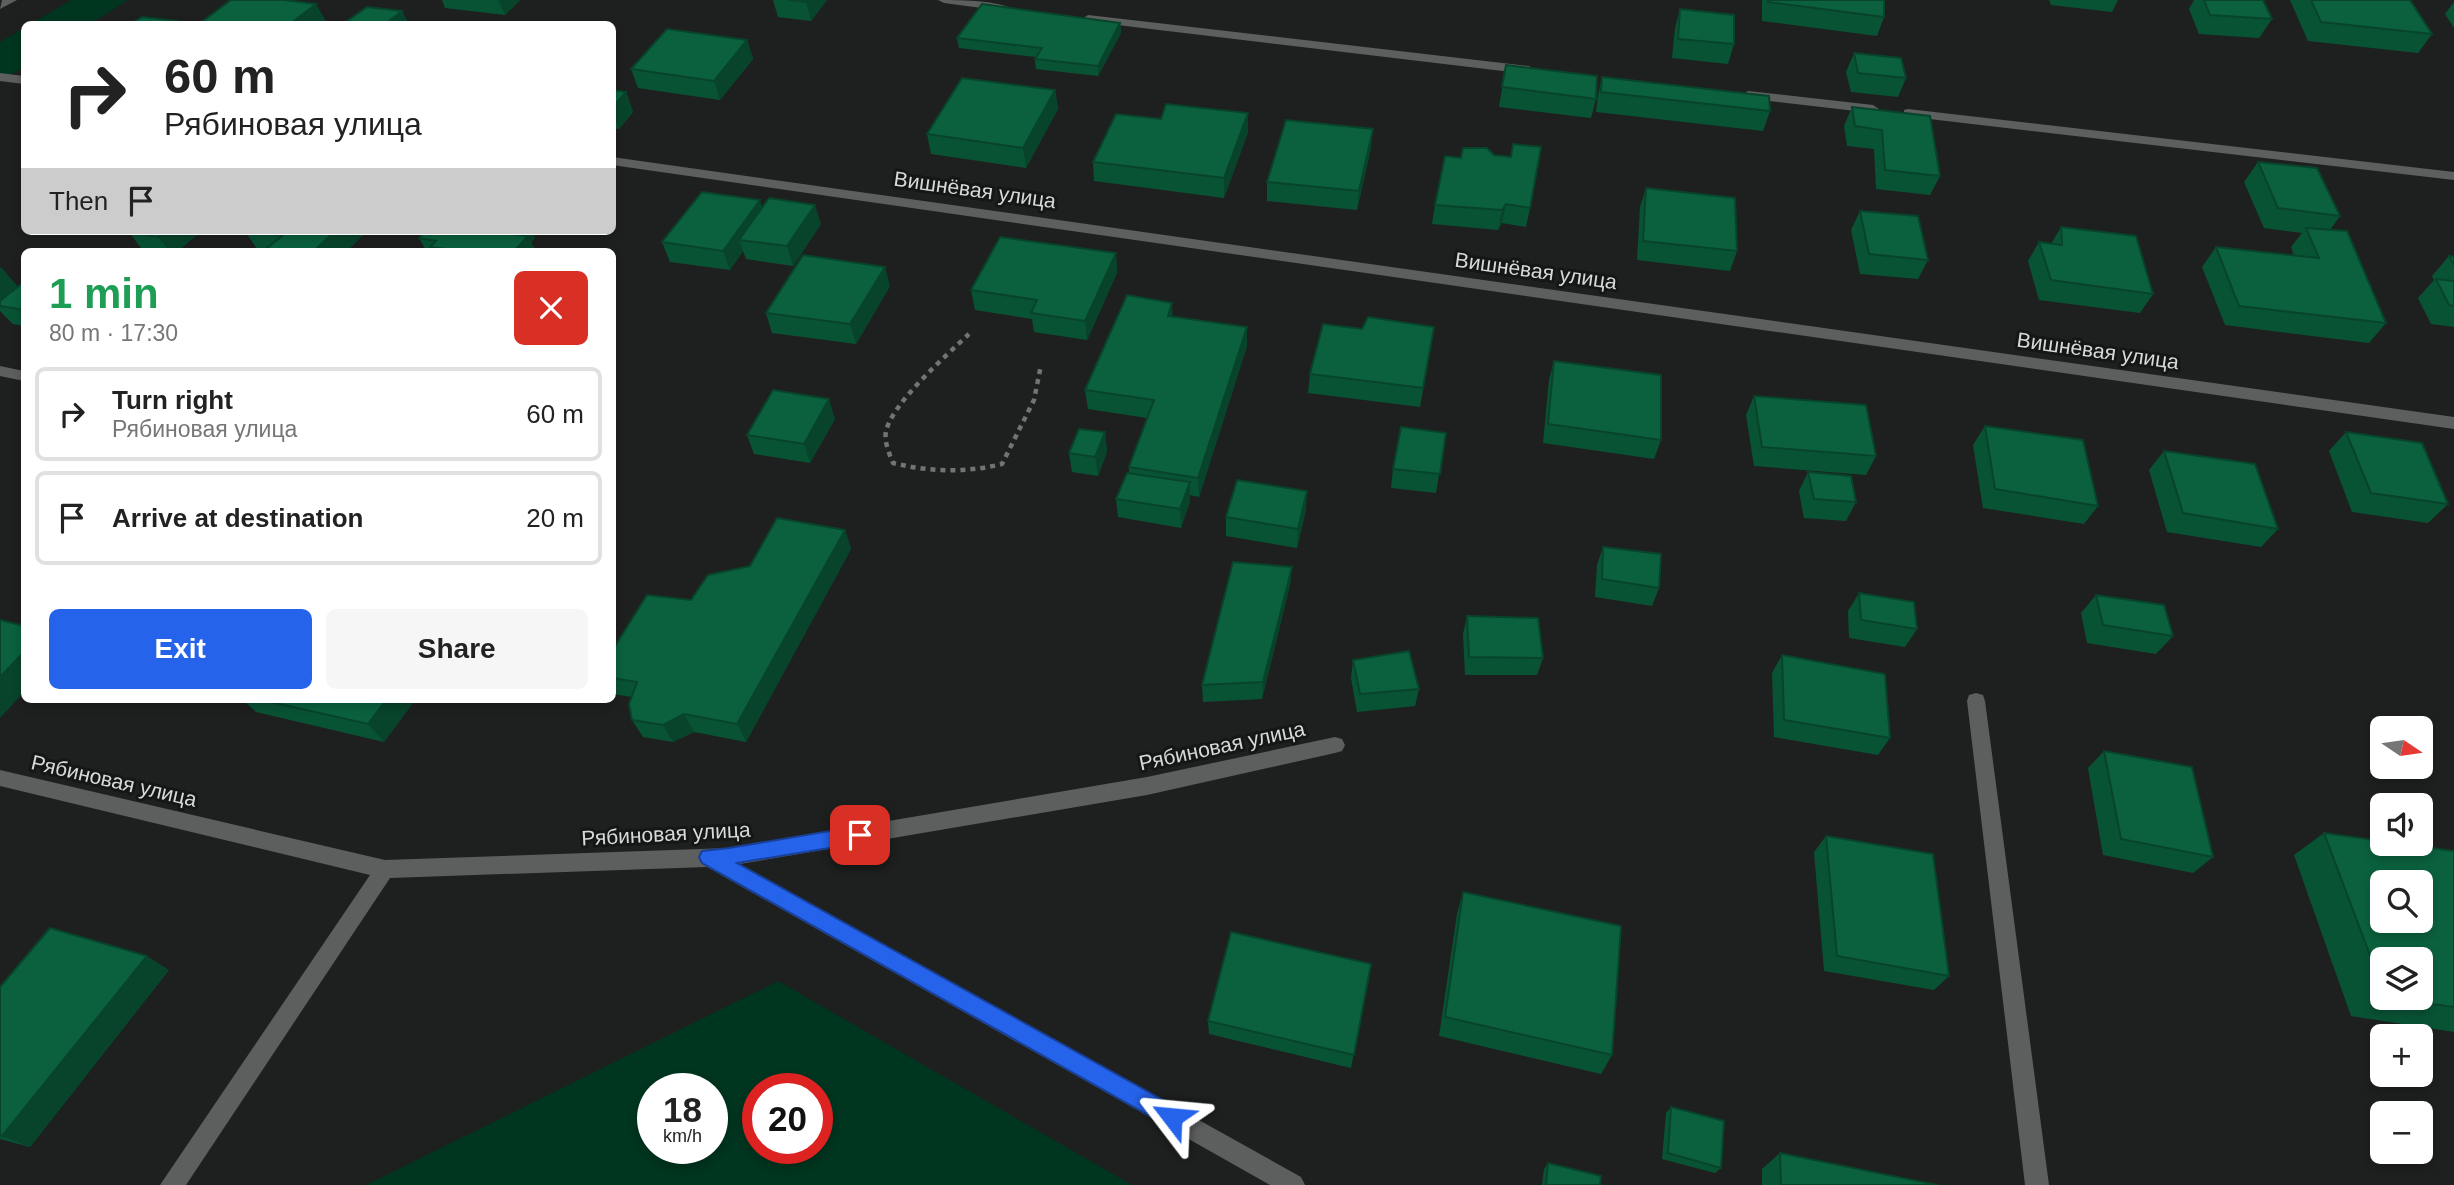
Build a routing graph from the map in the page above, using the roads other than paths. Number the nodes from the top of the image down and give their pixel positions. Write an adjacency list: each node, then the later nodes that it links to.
1 (11, 0): 3 (street)
2 (944, 0): 4 (street)
3 (0, 6)
4 (1012, 9)
5 (1079, 18): 6 (street)
6 (1548, 72)
7 (0, 76): 8 (street)
8 (21, 80)
9 (1727, 93): 11 (street)
10 (616, 162): 14 (street, Вишнёвая улица)
11 (2454, 176)
12 (0, 371): 13 (street)
13 (21, 375)
14 (2454, 423)
15 (1976, 701): 22 (street)
16 (1335, 745): 18 (street, Рябиновая улица)
17 (0, 778): 19 (street, Рябиновая улица)
18 (709, 857): 19 (street, Рябиновая улица); 21 (street)
19 (385, 869): 20 (street)
20 (172, 1185)
21 (1293, 1185)
22 (2038, 1185)

